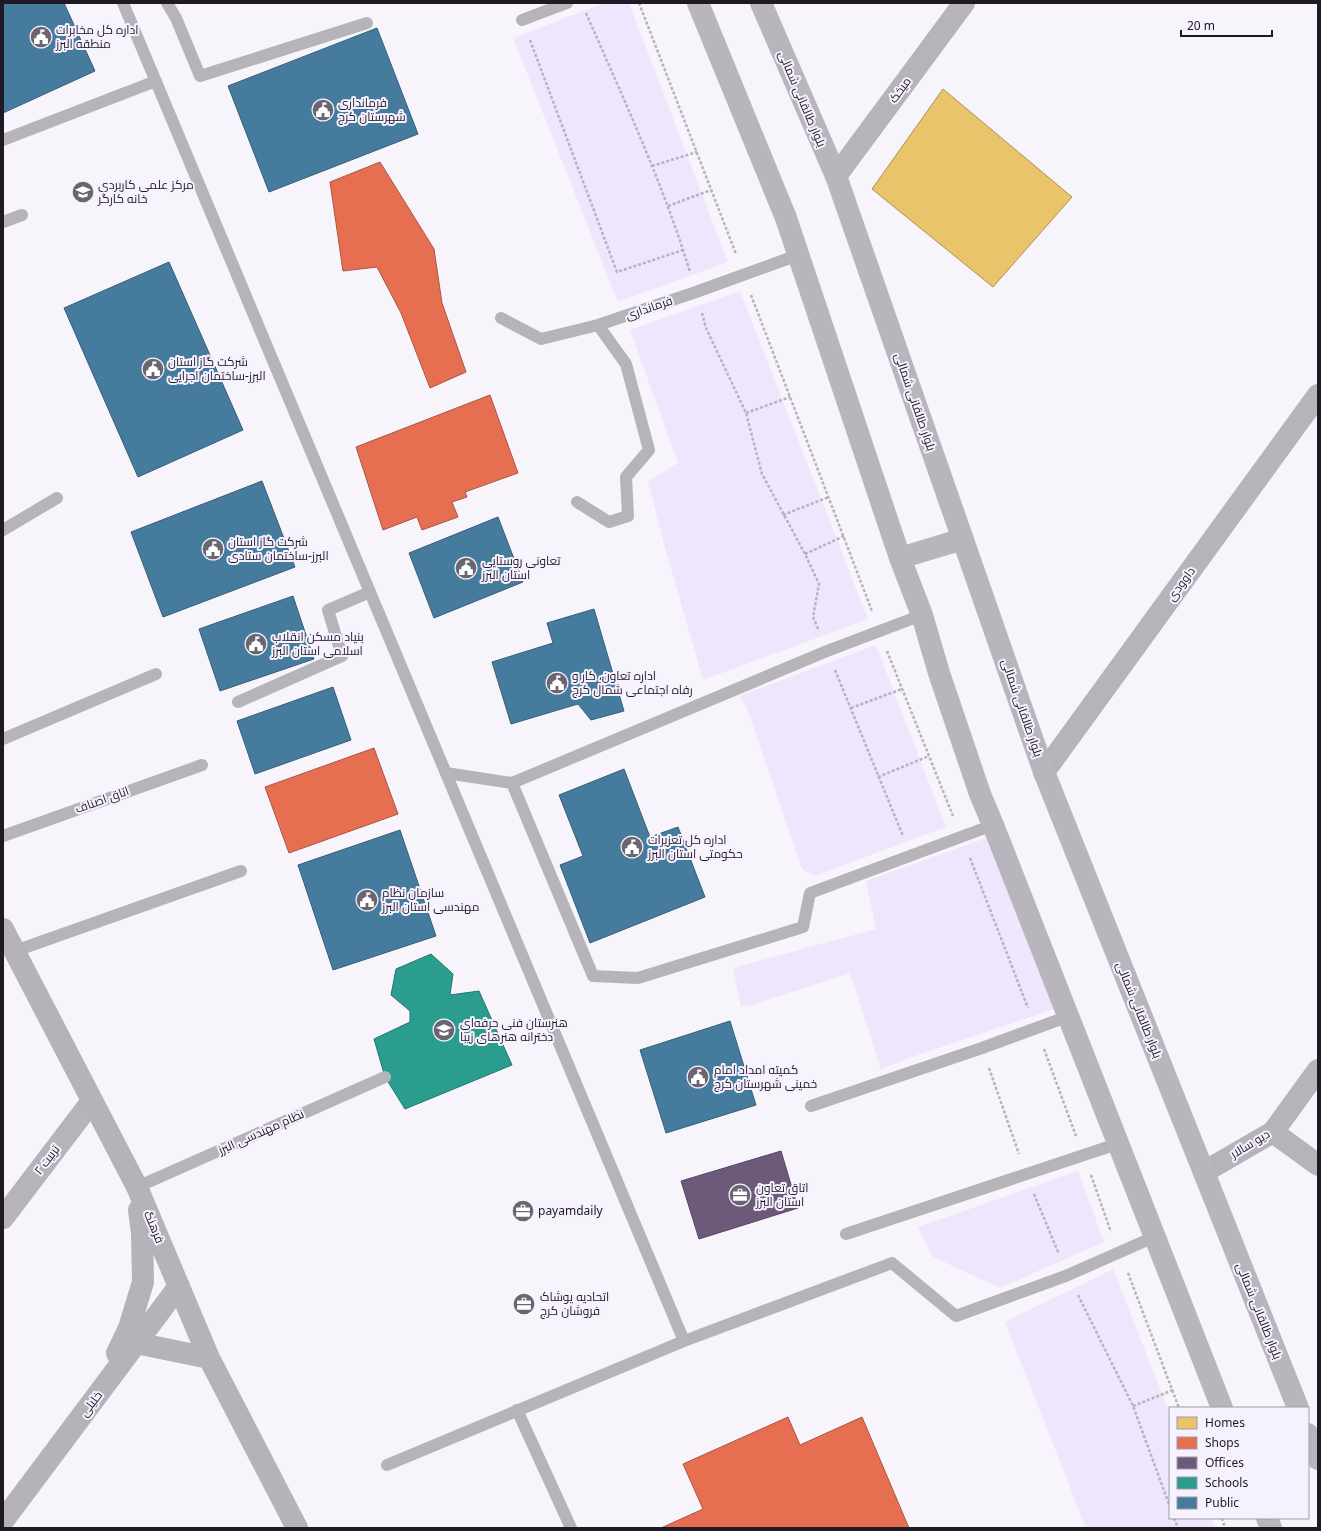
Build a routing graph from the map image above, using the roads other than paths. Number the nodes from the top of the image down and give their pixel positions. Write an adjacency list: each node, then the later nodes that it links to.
1 (123, 3): 9 (lane)
2 (167, 3): 8 (lane)
3 (567, 3): 7 (lane)
4 (698, 3): 14 (main road)
5 (761, 3): 11 (main road, بلوار طالقانی شمالی)
6 (964, 3): 11 (street, میخک)
7 (522, 20)
8 (367, 23)
9 (156, 81): 10 (lane); 23 (lane)
10 (3, 140)
11 (836, 176): 21 (main road, بلوار طالقانی شمالی)
12 (22, 215): 13 (lane)
13 (3, 222)
14 (798, 255): 16 (lane, فرمانداری); 22 (main road)
15 (501, 318): 16 (lane, فرمانداری)
16 (598, 325): 19 (lane)
17 (1318, 395): 29 (street, داوودی)
18 (57, 498): 20 (lane)
19 (577, 502)
20 (3, 530)
21 (963, 539): 22 (main road); 29 (main road, بلوار طالقانی شمالی)
22 (900, 558): 24 (main road)
23 (370, 592): 26 (lane); 30 (lane)
24 (922, 615): 31 (lane); 32 (main road)
25 (156, 674): 27 (lane)
26 (238, 702)
27 (3, 739)
28 (202, 764): 33 (lane, اتاق اصناف)
29 (1044, 772): 45 (main road, بلوار طالقانی شمالی)
30 (446, 773): 31 (lane); 51 (lane)
31 (512, 783): 32 (lane)
32 (993, 825): 37 (main road)
33 (3, 836)
34 (240, 871): 36 (lane)
35 (3, 929): 36 (main road, فرهنگ)
36 (15, 951): 40 (main road, فرهنگ)
37 (1069, 1016): 41 (lane); 43 (main road)
38 (1318, 1070): 42 (street, دیو سالار)
39 (385, 1077): 46 (lane, نظام مهندسی البرز)
40 (92, 1102): 46 (main road, فرهنگ); 47 (street, تربیت ۲)
41 (811, 1106)
42 (1273, 1132): 44 (street); 45 (street, دیو سالار)
43 (1117, 1144): 48 (lane); 49 (main road)
44 (1318, 1165)
45 (1204, 1172): 56 (main road, بلوار طالقانی شمالی)
46 (137, 1187): 50 (main road, فرهنگ); 54 (main road)
47 (3, 1218)
48 (846, 1234)
49 (1154, 1237): 51 (lane); 55 (main road)
50 (179, 1286): 52 (main road, خلیلی); 53 (main road, فرهنگ)
51 (684, 1341): 57 (lane)
52 (136, 1343): 53 (main road); 54 (main road, خلیلی)
53 (209, 1358): 62 (main road, فرهنگ)
54 (89, 1407): 61 (main road, خلیلی)
55 (1222, 1407)
56 (1298, 1407)
57 (517, 1410): 60 (lane); 63 (lane)
58 (1309, 1436): 59 (main road)
59 (1318, 1459)
60 (387, 1465)
61 (3, 1521)
62 (297, 1528)
63 (571, 1528)

